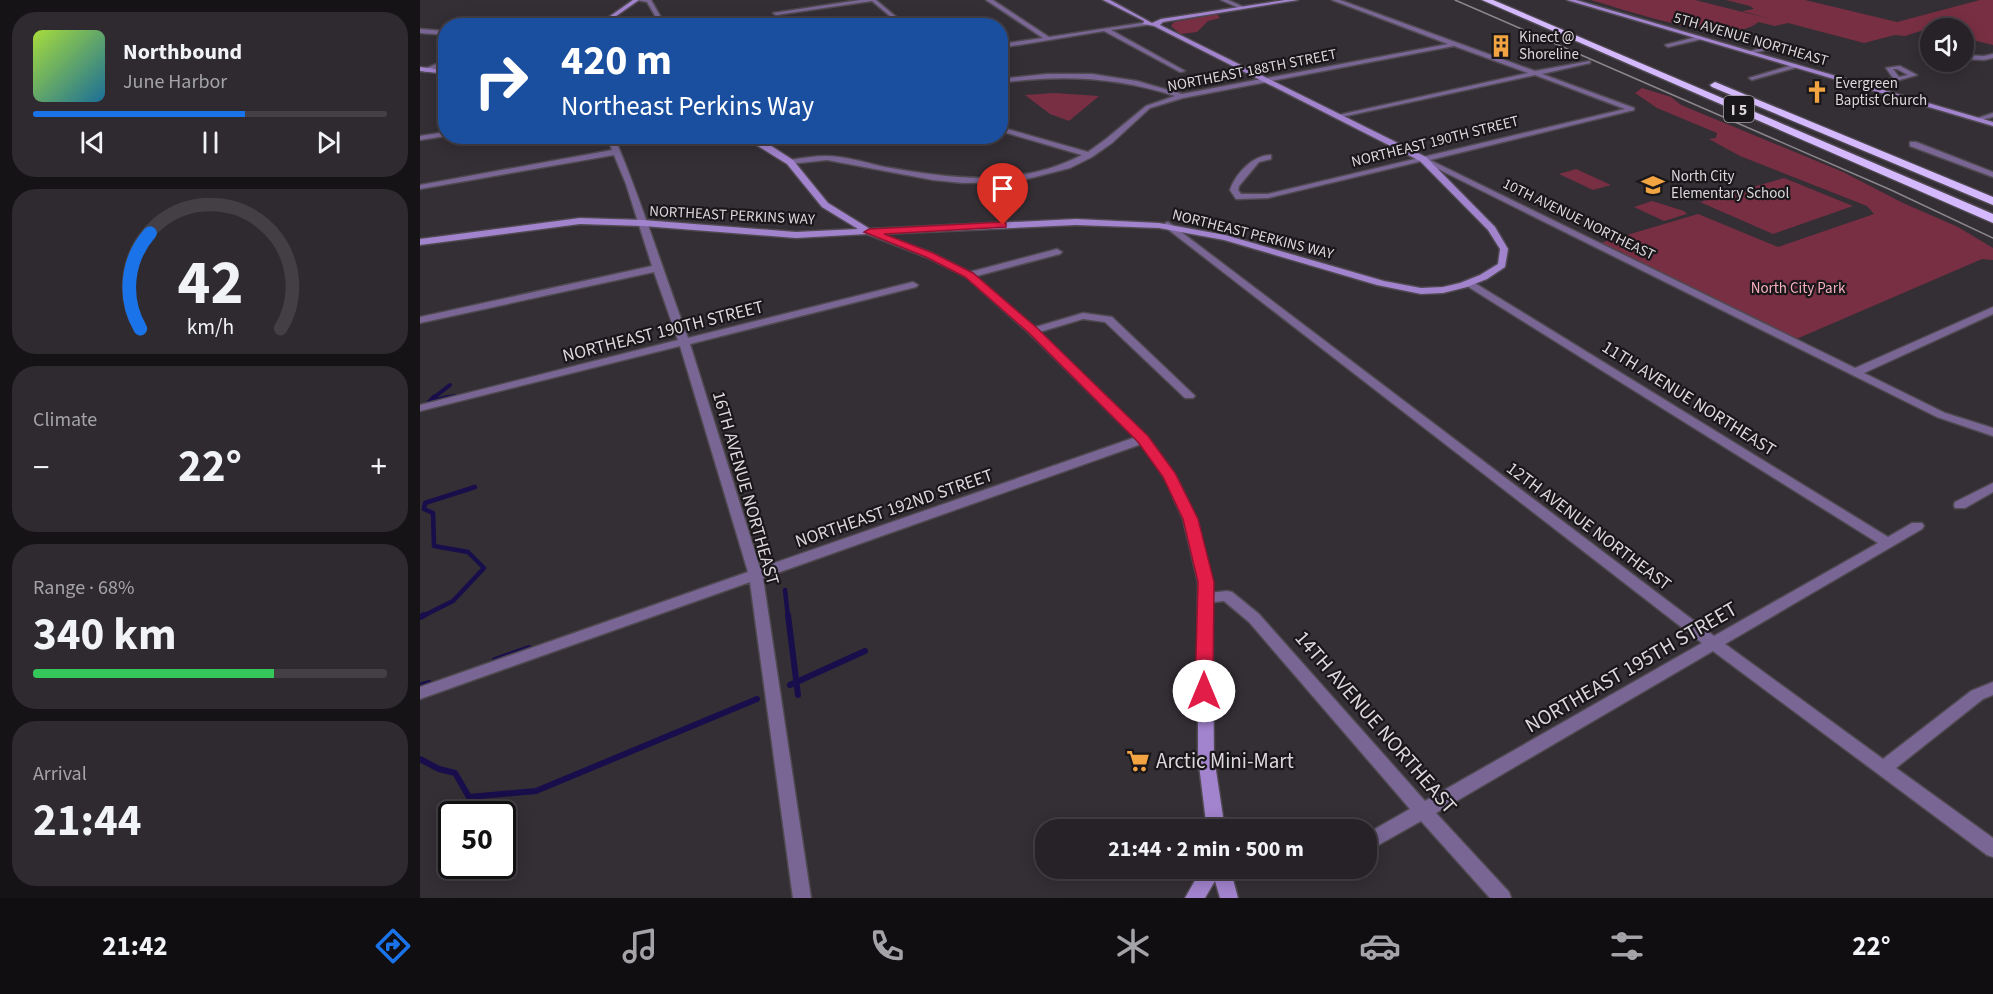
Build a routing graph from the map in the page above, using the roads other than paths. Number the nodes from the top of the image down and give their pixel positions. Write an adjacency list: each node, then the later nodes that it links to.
1 (638, 0): 13 (main road); 14 (street)
2 (872, 0): 12 (street); 15 (street)
3 (989, 0): 23 (street)
4 (1106, 0): 17 (main road)
5 (1224, 0): 11 (street)
6 (1295, 0): 11 (main road)
7 (1486, 0): 65 (highway, I 5)
8 (1510, 0): 30 (highway)
9 (1570, 0): 22 (main road, 5TH AVENUE NORTHEAST)
10 (1338, 1): 24 (street)
11 (1243, 8): 16 (main road)
12 (776, 13)
13 (610, 18)
14 (659, 18)
15 (895, 18)
16 (1161, 21): 17 (main road); 18 (main road)
17 (1146, 22): 18 (main road); 19 (street)
18 (1154, 24): 42 (main road, 10TH AVENUE NORTHEAST)
19 (1106, 30): 23 (street); 37 (street)
20 (420, 31): 21 (street)
21 (438, 32)
22 (1700, 38): 27 (street); 28 (main road, 5TH AVENUE NORTHEAST)
23 (1049, 39): 26 (street)
24 (1455, 44): 38 (street); 42 (street, NORTHEAST 188TH STREET)
25 (1784, 44): 28 (street)
26 (1008, 45)
27 (1668, 45)
28 (1749, 52): 34 (main road, 5TH AVENUE NORTHEAST)
29 (1993, 56): 31 (street)
30 (1647, 57)
31 (1974, 58)
32 (1588, 62): 38 (street)
33 (438, 65): 35 (street)
34 (1796, 66): 39 (street); 44 (main road, 5TH AVENUE NORTHEAST)
35 (423, 70): 36 (main road)
36 (438, 71)
37 (1182, 71)
38 (1537, 74): 47 (street); 59 (street, NORTHEAST 190TH STREET)
39 (1752, 78)
40 (1897, 79): 44 (street)
41 (1008, 80): 45 (street)
42 (1266, 80): 45 (street, NORTHEAST 188TH STREET); 47 (main road, 10TH AVENUE NORTHEAST)
43 (1702, 80): 63 (highway, I 5)
44 (1868, 87): 48 (main road, 5TH AVENUE NORTHEAST)
45 (1182, 96): 57 (street, NORTHEAST 188TH STREET)
46 (1993, 115): 48 (street)
47 (1337, 116): 59 (main road, 10TH AVENUE NORTHEAST)
48 (1978, 119): 49 (main road, 5TH AVENUE NORTHEAST)
49 (1993, 124)
50 (1008, 131): 57 (street)
51 (438, 135): 52 (street)
52 (420, 138)
53 (613, 144): 56 (street, 16TH AVENUE NORTHEAST)
54 (762, 144): 60 (main road)
55 (1913, 144): 61 (street)
56 (616, 152): 62 (street); 66 (street, 16TH AVENUE NORTHEAST)
57 (1089, 155): 60 (street, NORTHEAST 188TH STREET)
58 (1268, 157): 59 (street, NORTHEAST 190TH STREET)
59 (1423, 159): 74 (main road, NORTHEAST PERKINS WAY); 80 (street, 10TH AVENUE NORTHEAST)
60 (790, 162): 64 (main road)
61 (1993, 175)
62 (420, 187)
63 (1993, 201)
64 (841, 216): 68 (main road); 69 (main road)
65 (1993, 219)
66 (643, 223): 69 (main road, NORTHEAST PERKINS WAY); 70 (main road, NORTHEAST PERKINS WAY); 72 (street, 16TH AVENUE NORTHEAST)
67 (1168, 225): 68 (main road, NORTHEAST PERKINS WAY); 74 (main road, NORTHEAST PERKINS WAY); 91 (street, 12TH AVENUE NORTHEAST)
68 (869, 232): 69 (main road, NORTHEAST PERKINS WAY); 73 (main road)
69 (811, 234)
70 (420, 242)
71 (1057, 252): 73 (street)
72 (657, 268): 77 (street); 79 (street, 16TH AVENUE NORTHEAST)
73 (969, 275): 78 (main road)
74 (1470, 284): 88 (street, 11TH AVENUE NORTHEAST)
75 (913, 285): 79 (street, NORTHEAST 190TH STREET)
76 (1993, 310): 80 (street)
77 (420, 320)
78 (1033, 331): 81 (street); 84 (main road)
79 (684, 342): 82 (street, NORTHEAST 190TH STREET); 89 (street, 16TH AVENUE NORTHEAST)
80 (1856, 372): 83 (street, 10TH AVENUE NORTHEAST)
81 (1189, 396)
82 (420, 408)
83 (1993, 432)
84 (1143, 439): 89 (street, NORTHEAST 192ND STREET); 90 (main road)
85 (1993, 487): 86 (street)
86 (1960, 505)
87 (1917, 526): 88 (street, NORTHEAST 195TH STREET)
88 (1888, 543): 91 (street, NORTHEAST 195TH STREET)
89 (756, 576): 93 (street, NORTHEAST 192ND STREET); 101 (street, 16TH AVENUE NORTHEAST)
90 (1205, 598): 95 (street, 14TH AVENUE NORTHEAST); 96 (main road)
91 (1714, 644): 94 (street, 12TH AVENUE NORTHEAST); 95 (street, NORTHEAST 195TH STREET)
92 (1993, 688): 94 (street)
93 (420, 693)
94 (1884, 768): 98 (street, 12TH AVENUE NORTHEAST)
95 (1423, 811): 97 (street, NORTHEAST 195TH STREET); 104 (street, 14TH AVENUE NORTHEAST)
96 (1214, 819)
97 (1377, 838)
98 (1993, 849)
99 (1206, 879): 102 (main road)
100 (1224, 879): 103 (main road)
101 (802, 898)
102 (1194, 898)
103 (1229, 898)
104 (1502, 898)

